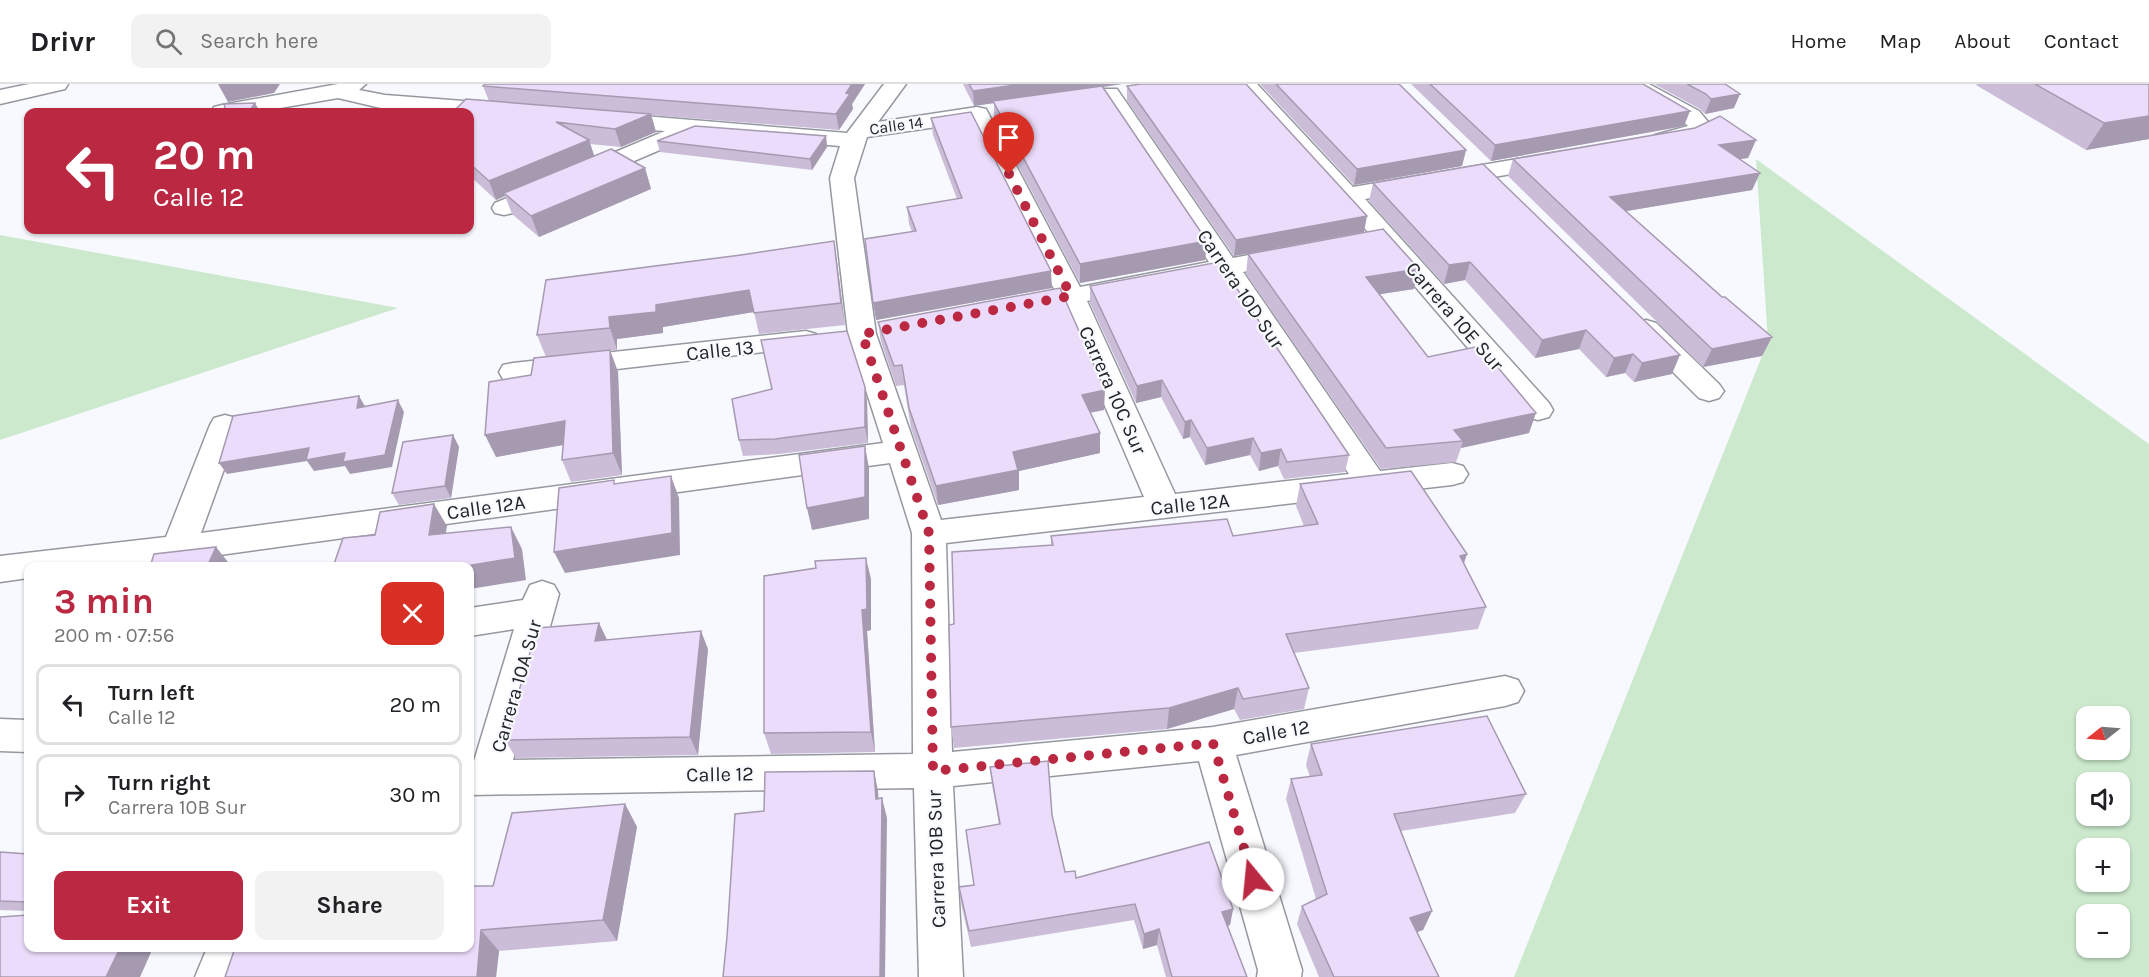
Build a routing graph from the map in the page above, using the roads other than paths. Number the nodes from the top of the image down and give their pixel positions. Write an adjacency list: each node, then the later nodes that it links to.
1 (57, 84): 7 (street)
2 (895, 84): 15 (street, Carrera 10B Sur)
3 (1245, 84): 20 (street, Carrera 10E Sur)
4 (1633, 84): 16 (street)
5 (347, 88): 8 (street); 9 (street)
6 (1109, 94): 25 (street, Carrera 10D Sur)
7 (0, 97)
8 (243, 108)
9 (463, 108)
10 (474, 109): 12 (street)
11 (989, 112): 15 (street, Calle 14); 26 (street, Carrera 10C Sur)
12 (528, 113)
13 (587, 118): 14 (street, Calle 14)
14 (694, 127): 15 (street, Calle 14); 21 (street)
15 (856, 135): 29 (street, Carrera 10B Sur)
16 (1640, 144)
17 (1463, 148): 19 (street)
18 (1570, 157): 19 (street)
19 (1496, 181): 20 (street)
20 (1348, 195): 22 (street, Carrera 10E Sur)
21 (504, 208)
22 (1386, 237): 23 (street); 32 (street, Carrera 10E Sur)
23 (1352, 243)
24 (1318, 250): 25 (street)
25 (1227, 267): 26 (street); 36 (street, Carrera 10D Sur)
26 (1071, 296): 27 (street); 37 (street, Carrera 10C Sur)
27 (990, 311)
28 (1632, 315): 31 (street)
29 (853, 335): 30 (street, Calle 13); 34 (street, Carrera 10B Sur)
30 (513, 372)
31 (1709, 391)
32 (1538, 410)
33 (225, 425): 39 (street)
34 (901, 451): 38 (street, Carrera 10B Sur); 39 (street, Calle 12A)
35 (1452, 474): 36 (street, Calle 12A)
36 (1372, 484): 37 (street, Calle 12A)
37 (1165, 507): 38 (street, Calle 12A)
38 (929, 533): 48 (street, Carrera 10B Sur)
39 (175, 558): 40 (street, Calle 12A)
40 (111, 562)
41 (24, 567): 42 (street, Calle 12A)
42 (0, 569)
43 (474, 621): 49 (street, Carrera 10A Sur)
44 (1505, 691): 47 (street, Calle 12)
45 (0, 735): 46 (street)
46 (24, 736)
47 (1213, 743): 48 (street, Calle 12); 53 (street)
48 (933, 771): 49 (street, Calle 12); 52 (street, Carrera 10B Sur)
49 (479, 778)
50 (226, 952): 51 (street)
51 (217, 977)
52 (941, 977)
53 (1279, 977)

